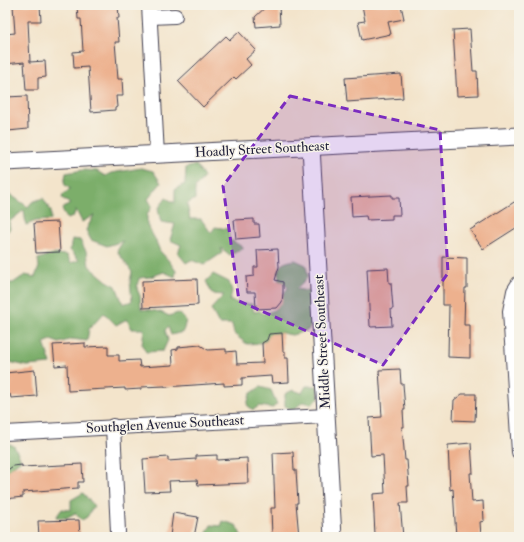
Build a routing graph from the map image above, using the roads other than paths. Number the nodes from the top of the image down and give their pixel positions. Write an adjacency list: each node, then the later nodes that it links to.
1 (149, 11): 2 (street); 5 (street)
2 (176, 16)
3 (519, 136): 4 (street, Hoadly Street Southeast)
4 (312, 147): 5 (street, Hoadly Street Southeast); 8 (street, Middle Street Southeast)
5 (157, 155): 6 (street, Hoadly Street Southeast)
6 (5, 162)
7 (519, 283): 11 (street)
8 (326, 416): 9 (street, Southglen Avenue Southeast); 13 (street, Middle Street Southeast)
9 (113, 426): 10 (street, Southglen Avenue Southeast); 12 (street)
10 (5, 433)
11 (519, 452)
12 (118, 532)
13 (333, 537)

